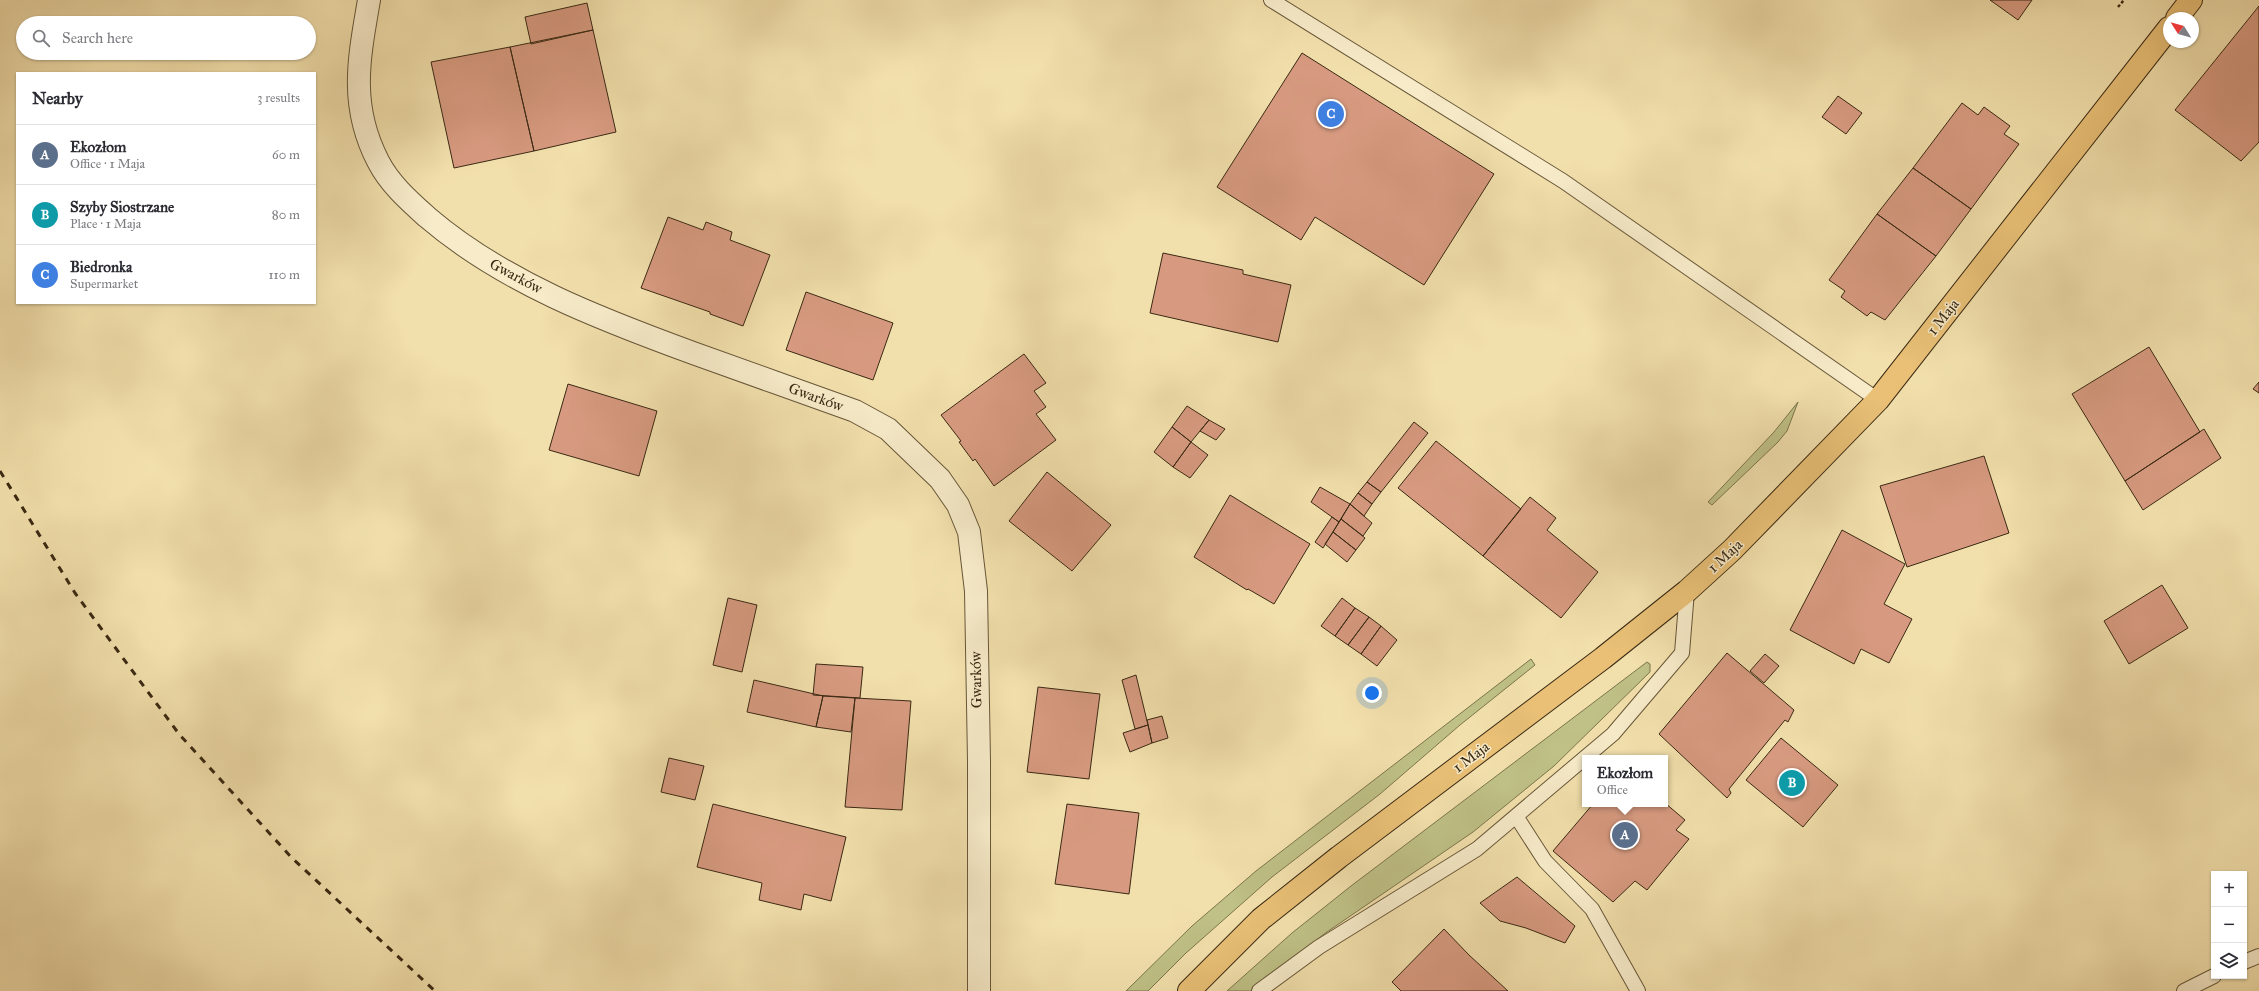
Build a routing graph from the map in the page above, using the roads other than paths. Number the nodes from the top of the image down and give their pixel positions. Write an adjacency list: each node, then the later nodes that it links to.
1 (369, 0): 14 (street, Gwarków)
2 (1271, 0): 6 (lane)
3 (2191, 0): 4 (main road)
4 (2182, 12)
5 (2163, 36): 6 (main road, 1 Maja)
6 (1878, 400): 7 (main road, 1 Maja)
7 (1687, 591): 8 (lane); 15 (main road, 1 Maja)
8 (1588, 755)
9 (1582, 760): 10 (lane)
10 (1516, 816): 16 (lane); 17 (lane)
11 (2259, 956): 12 (lane)
12 (2247, 961)
13 (2211, 978): 18 (lane)
14 (979, 991)
15 (1189, 991)
16 (1259, 991)
17 (1638, 991)
18 (2184, 991)

